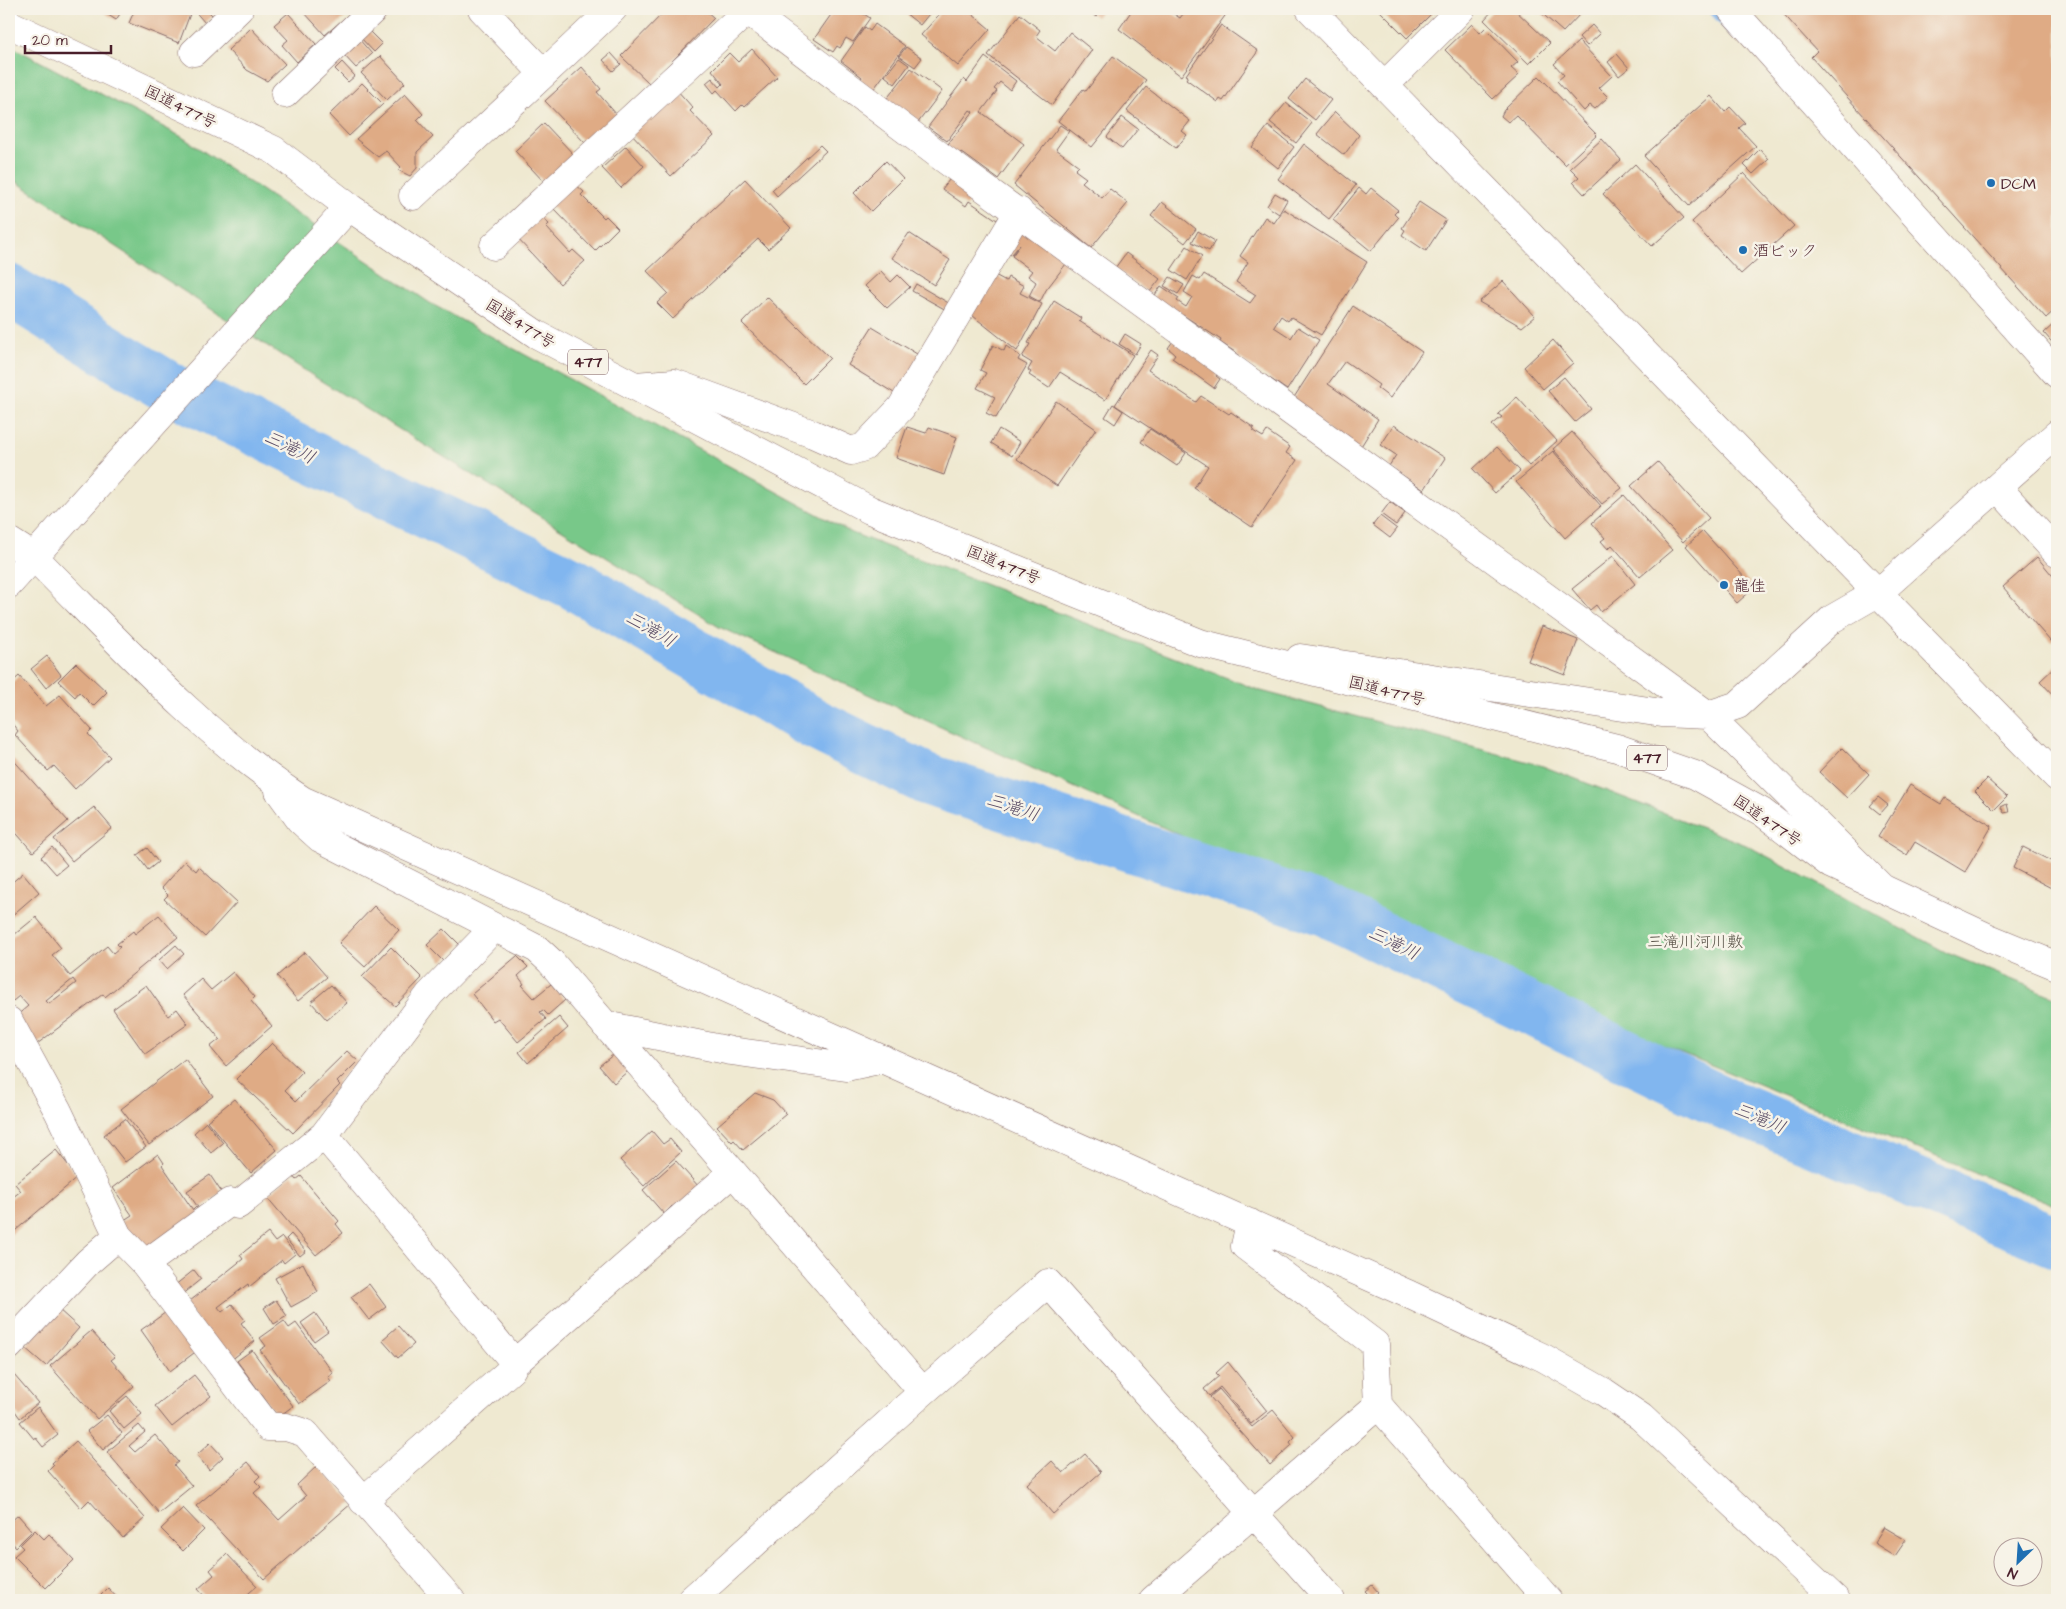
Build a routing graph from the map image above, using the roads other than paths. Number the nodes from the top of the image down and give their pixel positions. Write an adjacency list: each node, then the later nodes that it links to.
1 (239, 9): 10 (main road)
2 (374, 9): 13 (main road)
3 (482, 9): 11 (main road)
4 (613, 9): 11 (main road)
5 (747, 9): 16 (main road); 17 (main road)
6 (1310, 9): 12 (main road)
7 (1460, 9): 12 (main road)
8 (1731, 9): 18 (main road)
9 (9, 24): 15 (main road, 国道477号 / 477)
10 (194, 52)
11 (543, 73): 14 (main road)
12 (1385, 85): 26 (main road)
13 (285, 94)
14 (414, 196)
15 (348, 207): 19 (main road, 国道477号 / 477); 24 (main road)
16 (1019, 211): 19 (main road); 28 (main road)
17 (494, 246)
18 (2057, 374)
19 (634, 386): 27 (main road, 国道477号 / 477)
20 (2057, 434): 21 (main road)
21 (1998, 488): 23 (main road); 26 (main road)
22 (9, 541): 24 (main road)
23 (2057, 554)
24 (34, 557): 25 (main road); 30 (main road)
25 (9, 584)
26 (1879, 592): 28 (main road); 29 (main road)
27 (1200, 643): 28 (main road); 31 (main road, 国道477号 / 477)
28 (1708, 715): 31 (main road)
29 (2057, 777)
30 (271, 779): 32 (main road); 36 (main road)
31 (1882, 888): 33 (main road, 国道477号 / 477)
32 (494, 928): 35 (main road); 37 (main road)
33 (2057, 966)
34 (9, 1021): 40 (main road)
35 (605, 1025): 36 (main road); 38 (main road)
36 (883, 1059): 39 (main road)
37 (324, 1134): 41 (main road); 43 (main road)
38 (732, 1172): 43 (main road); 44 (main road)
39 (1250, 1223): 45 (main road); 53 (main road)
40 (118, 1236): 41 (main road); 42 (main road)
41 (145, 1264): 46 (main road)
42 (9, 1346)
43 (515, 1363): 46 (main road)
44 (923, 1392): 47 (main road); 49 (main road)
45 (1378, 1405): 47 (main road); 52 (main road)
46 (363, 1501): 48 (main road)
47 (1252, 1512): 50 (main road); 51 (main road)
48 (451, 1600)
49 (691, 1600)
50 (1153, 1600)
51 (1330, 1600)
52 (1548, 1600)
53 (1836, 1600)

